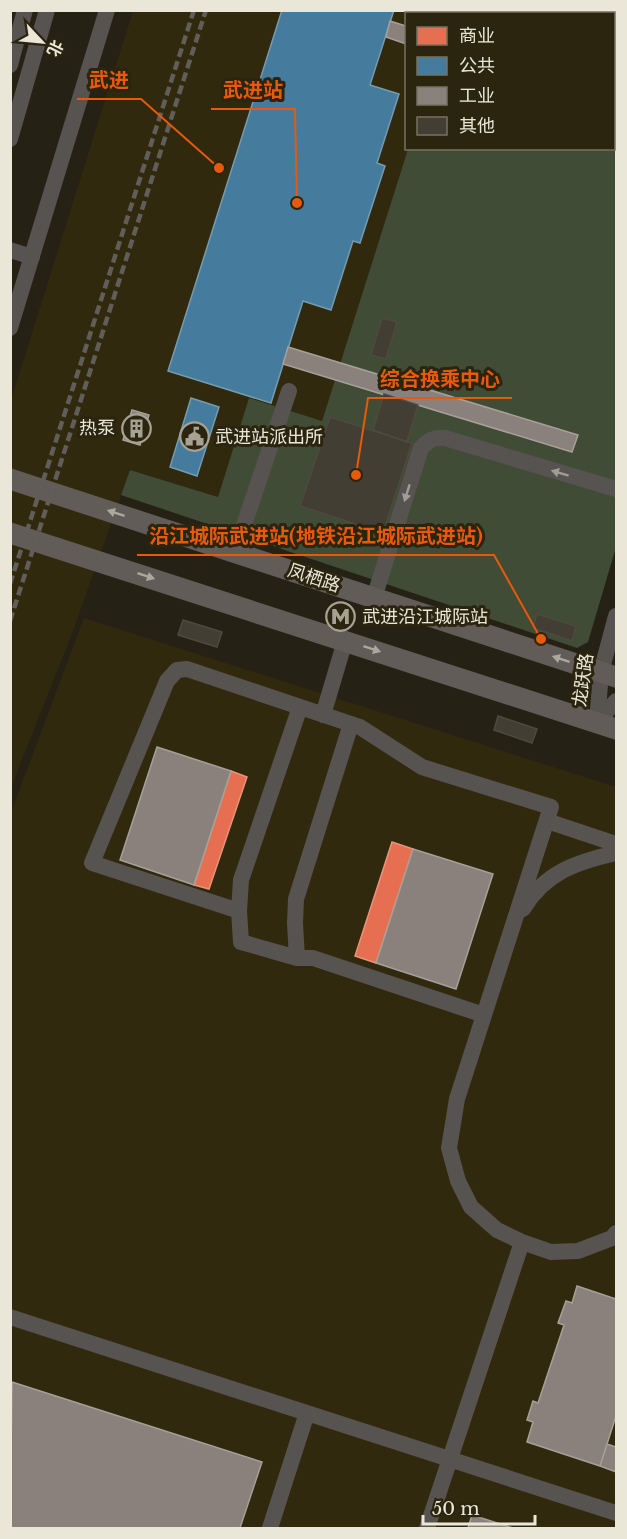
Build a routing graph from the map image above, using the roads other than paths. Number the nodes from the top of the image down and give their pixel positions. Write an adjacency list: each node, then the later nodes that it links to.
1 (25, 10): 4 (street)
2 (47, 10): 5 (street)
3 (107, 10): 7 (street)
4 (10, 64)
5 (10, 140)
6 (10, 250): 7 (street)
7 (32, 257): 8 (street)
8 (10, 328)
9 (289, 391): 13 (street)
10 (10, 479): 13 (main road, 凤栖路, one-way to 10)
11 (616, 489): 14 (street, one-way to 14)
12 (10, 533): 16 (main road, one-way to 16)
13 (234, 552): 14 (main road, 凤栖路)
14 (374, 598): 17 (main road, 凤栖路, one-way to 14)
15 (616, 616): 17 (street, 龙跃路)
16 (345, 640): 20 (street); 22 (main road, one-way to 22)
17 (611, 671): 22 (street, 龙跃路)
18 (616, 701): 22 (street, 龙跃路)
19 (300, 707): 20 (street); 26 (street); 26 (street)
20 (324, 715): 21 (street)
21 (351, 724): 23 (street); 28 (street)
22 (607, 725)
23 (547, 821): 24 (street); 27 (street)
24 (616, 844)
25 (616, 853): 27 (street)
26 (239, 911): 28 (street)
27 (513, 924): 29 (street)
28 (297, 958): 29 (street)
29 (484, 1015): 31 (street)
30 (616, 1233): 31 (street)
31 (522, 1242): 34 (street)
32 (10, 1317): 33 (street)
33 (307, 1413): 34 (street); 36 (street)
34 (450, 1459): 35 (street); 37 (street)
35 (616, 1513)
36 (270, 1528)
37 (427, 1528)

